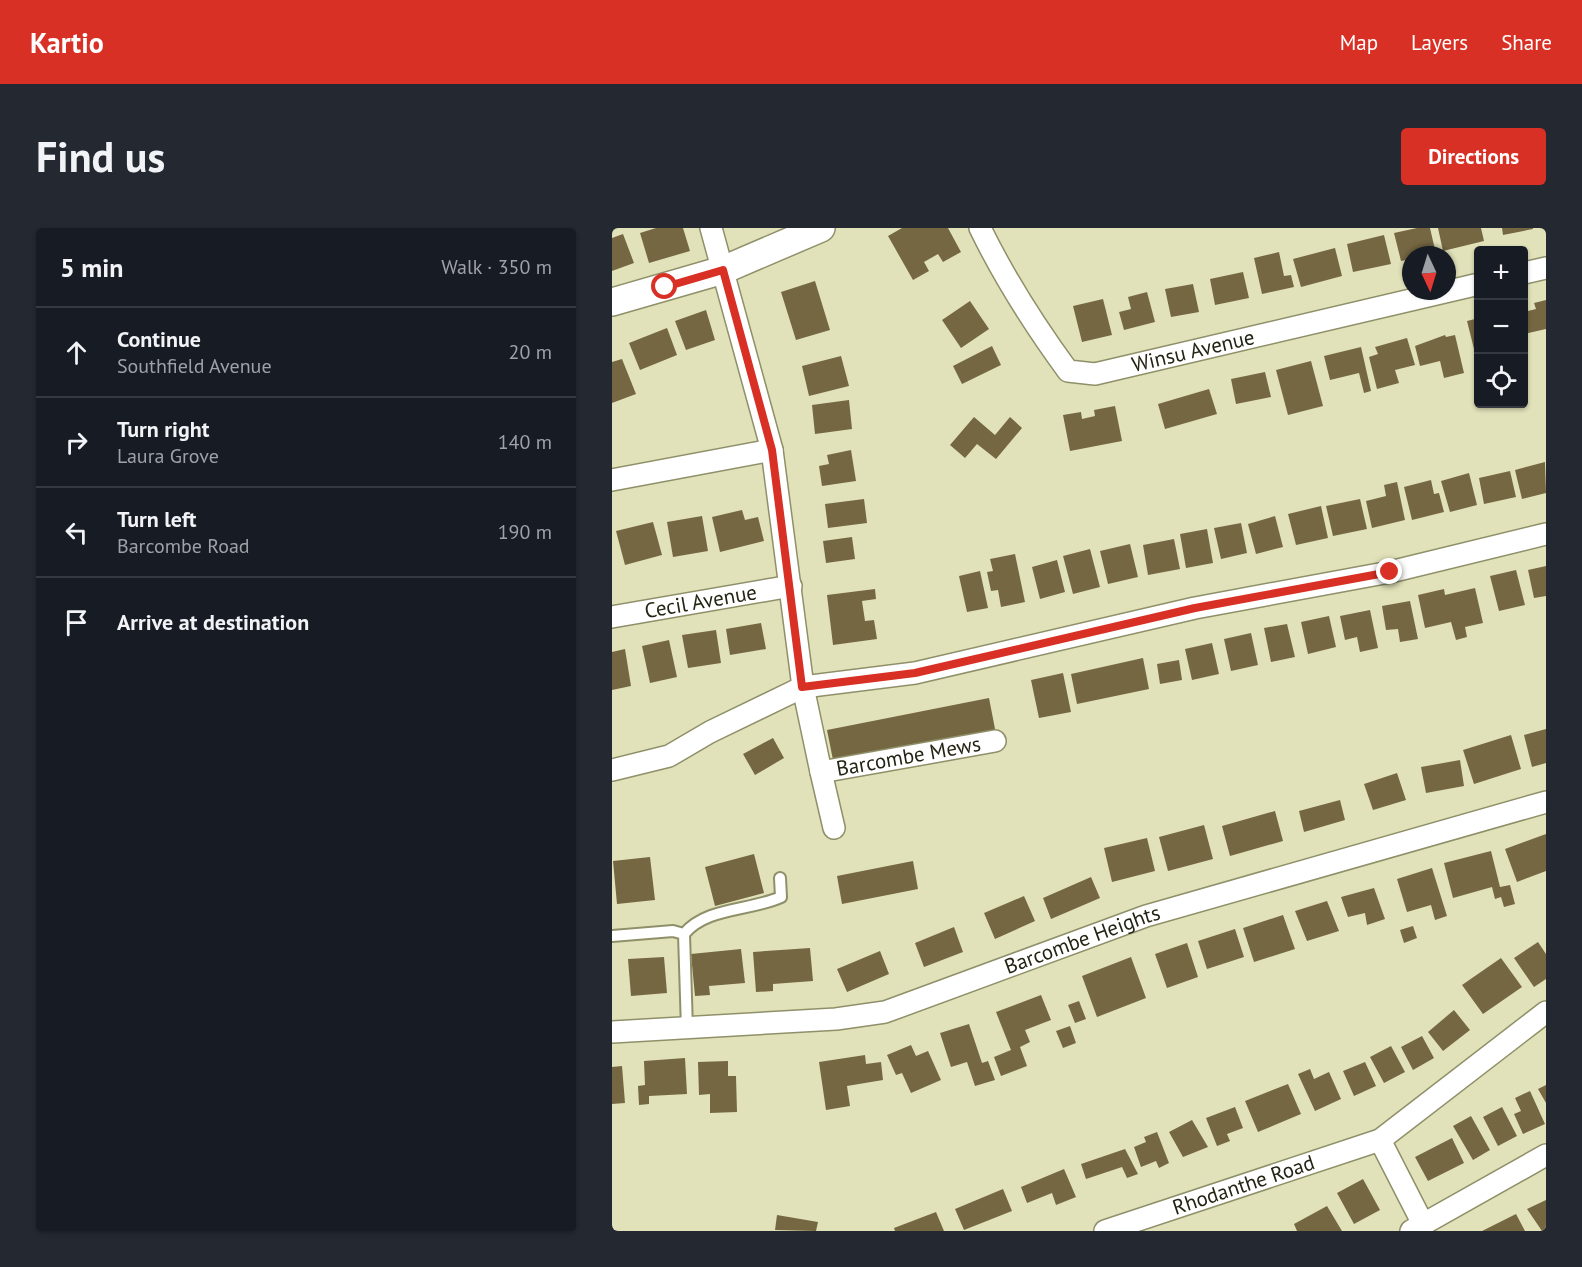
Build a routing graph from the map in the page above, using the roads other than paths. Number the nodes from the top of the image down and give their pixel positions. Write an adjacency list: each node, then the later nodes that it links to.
1 (711, 228): 5 (street, Barcombe Mews)
2 (821, 228): 5 (street)
3 (980, 228): 7 (street, Winsu Avenue)
4 (1546, 268): 6 (street)
5 (723, 270): 8 (street); 9 (street, Barcombe Mews)
6 (1528, 272)
7 (1474, 285)
8 (612, 302)
9 (772, 450): 10 (street); 12 (street, Barcombe Mews)
10 (612, 480)
11 (1546, 534): 14 (street)
12 (790, 586): 13 (street, Cecil Avenue); 14 (street, Barcombe Mews)
13 (612, 616)
14 (802, 687): 16 (street); 17 (street, Barcombe Mews)
15 (995, 741): 17 (street, Barcombe Mews)
16 (612, 770)
17 (821, 772): 19 (street, Barcombe Mews)
18 (1546, 802): 24 (street, Barcombe Heights)
19 (834, 828)
20 (780, 878): 21 (lane)
21 (684, 934): 22 (lane); 24 (lane)
22 (612, 936)
23 (1546, 1012): 26 (street, Rhodanthe Road)
24 (687, 1029): 25 (street, Barcombe Heights)
25 (612, 1032)
26 (1380, 1140): 28 (street); 29 (street, Rhodanthe Road)
27 (1546, 1155): 28 (street)
28 (1417, 1228)
29 (1105, 1231)

